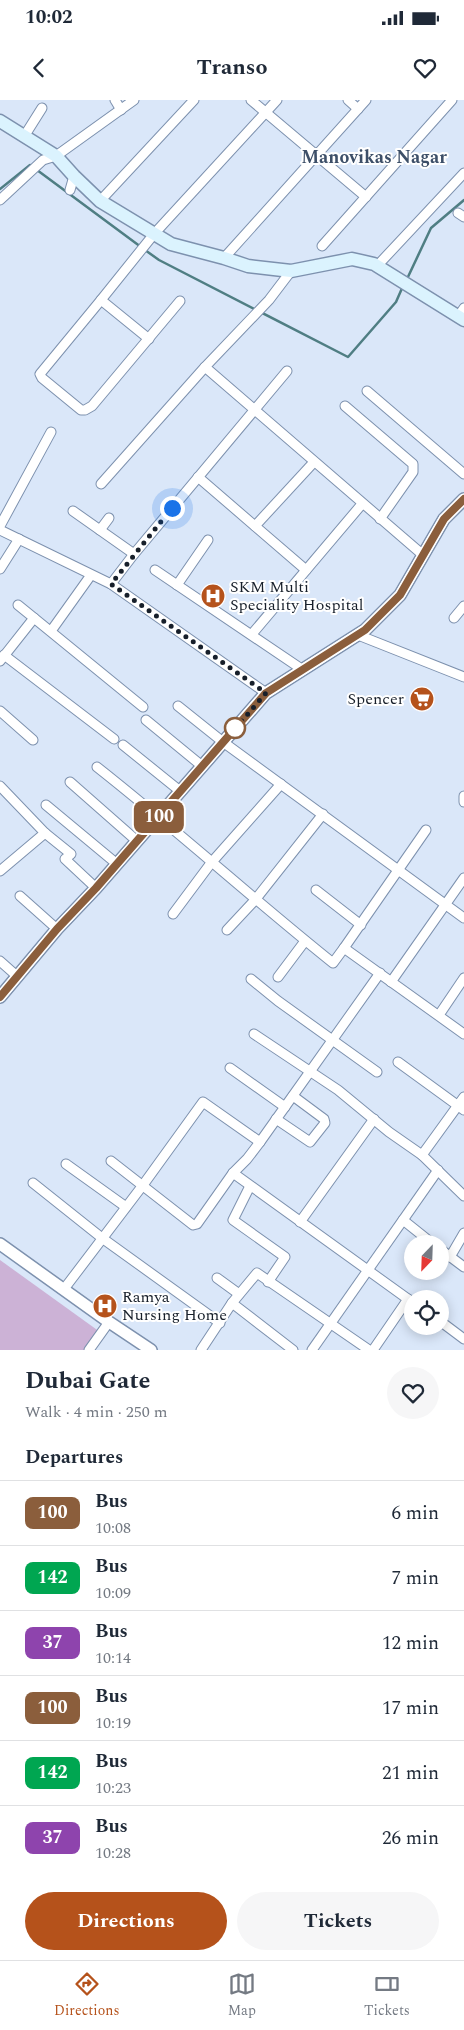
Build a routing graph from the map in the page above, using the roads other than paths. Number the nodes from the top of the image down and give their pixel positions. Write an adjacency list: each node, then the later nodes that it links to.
1 (115, 100): 11 (street)
2 (134, 100): 11 (street)
3 (194, 100): 22 (street)
4 (251, 100): 12 (street)
5 (278, 100): 12 (street)
6 (348, 100): 10 (street)
7 (366, 100): 10 (street)
8 (452, 100): 20 (street)
9 (42, 108): 14 (street)
10 (358, 109): 16 (street)
11 (122, 110): 15 (street)
12 (265, 113): 16 (street); 23 (street)
13 (2, 123): 14 (main road)
14 (25, 135): 15 (main road)
15 (56, 156): 18 (main road); 21 (street)
16 (317, 156): 20 (street); 25 (street)
17 (464, 173): 26 (street)
18 (74, 176): 19 (street); 22 (main road)
19 (70, 190)
20 (366, 197): 24 (street)
21 (0, 200)
22 (100, 201): 23 (main road)
23 (150, 239): 25 (main road); 28 (street)
24 (322, 246)
25 (224, 258): 27 (main road)
26 (381, 269): 27 (main road); 30 (main road)
27 (290, 271): 32 (street)
28 (101, 300): 31 (street); 31 (street)
29 (180, 300): 31 (street)
30 (462, 315)
31 (149, 340)
32 (205, 367): 36 (street); 41 (street)
33 (287, 371): 36 (street)
34 (367, 391): 39 (street)
35 (345, 406): 46 (street)
36 (253, 410): 38 (street); 40 (street)
37 (51, 432): 47 (street)
38 (314, 462): 43 (street); 48 (street)
39 (464, 474)
40 (198, 477): 48 (street); 53 (street)
41 (101, 484)
42 (464, 499): 54 (street)
43 (362, 504): 46 (street); 57 (street)
44 (73, 511): 50 (street)
45 (110, 518): 50 (street)
46 (380, 519): 54 (street)
47 (0, 526)
48 (255, 526): 57 (street)
49 (0, 530): 51 (street)
50 (100, 530): 53 (street)
51 (19, 539): 55 (street); 58 (street)
52 (208, 540): 60 (street)
53 (134, 554): 59 (street)
54 (423, 556): 67 (street)
55 (0, 569)
56 (156, 570): 60 (street)
57 (306, 570): 66 (street)
58 (91, 575): 59 (street); 65 (street)
59 (111, 584): 71 (street)
60 (177, 585): 66 (street)
61 (18, 605): 63 (street)
62 (464, 606): 64 (street)
63 (34, 618): 65 (street); 68 (street)
64 (454, 618)
65 (51, 631): 73 (street)
66 (252, 634): 69 (street)
67 (358, 635): 69 (street); 70 (street)
68 (2, 658): 76 (street)
69 (302, 670): 71 (street)
70 (464, 677)
71 (266, 693): 78 (street)
72 (178, 706): 78 (street)
73 (143, 707)
74 (0, 711): 77 (street)
75 (146, 720): 80 (street)
76 (114, 739)
77 (33, 740)
78 (223, 742): 80 (street); 83 (street)
79 (123, 745): 85 (street)
80 (202, 766): 85 (street)
81 (97, 767): 90 (street)
82 (70, 782): 93 (street)
83 (282, 784): 89 (street); 94 (street)
84 (0, 786): 92 (street)
85 (180, 792): 90 (street)
86 (464, 796): 87 (street)
87 (464, 802)
88 (46, 804): 95 (street)
89 (323, 814): 96 (street); 102 (street)
90 (159, 816): 93 (street); 94 (street)
91 (426, 830): 96 (street)
92 (46, 833): 97 (street); 99 (street)
93 (137, 840): 95 (street)
94 (211, 863): 102 (street); 104 (street)
95 (117, 864): 99 (street)
96 (398, 868): 103 (street); 106 (street)
97 (0, 871)
98 (464, 878): 103 (street)
99 (96, 888): 107 (street)
100 (316, 890): 106 (street)
101 (20, 896): 107 (street)
102 (255, 900): 108 (street); 109 (street)
103 (445, 904): 105 (street); 117 (street)
104 (173, 914)
105 (464, 918)
106 (361, 924): 110 (street)
107 (57, 929): 114 (street)
108 (227, 930)
109 (306, 942): 110 (street); 113 (street)
110 (344, 948): 112 (street)
111 (0, 961): 114 (street)
112 (380, 973): 117 (street); 122 (street)
113 (278, 976)
114 (18, 977): 118 (street)
115 (464, 978): 119 (street)
116 (251, 979): 122 (street)
117 (391, 982): 119 (street)
118 (0, 996)
119 (439, 1015): 121 (street)
120 (254, 1034): 126 (street)
121 (464, 1034)
122 (332, 1039): 125 (street); 126 (street)
123 (398, 1062): 129 (street)
124 (230, 1068): 130 (street)
125 (377, 1072)
126 (310, 1073): 127 (street); 132 (street)
127 (293, 1096): 130 (street); 131 (street)
128 (464, 1097): 129 (street)
129 (461, 1108): 134 (street)
130 (286, 1110): 131 (street)
131 (276, 1119): 133 (street)
132 (374, 1120): 134 (street); 145 (street)
133 (260, 1142): 138 (street); 140 (street)
134 (422, 1155): 137 (street)
135 (112, 1161): 140 (street)
136 (66, 1164): 143 (street)
137 (438, 1170): 142 (street); 144 (street)
138 (233, 1173): 140 (street); 141 (street)
139 (33, 1183): 148 (street)
140 (143, 1185): 143 (street)
141 (250, 1186): 145 (street); 154 (street)
142 (464, 1196)
143 (126, 1207): 148 (street)
144 (403, 1220): 147 (street); 152 (street)
145 (300, 1222): 152 (street)
146 (464, 1233): 150 (street)
147 (422, 1235)
148 (102, 1238): 155 (street); 161 (street)
149 (0, 1244): 155 (street)
150 (450, 1257): 151 (street)
151 (464, 1267)
152 (368, 1269): 157 (street); 162 (street)
153 (217, 1278): 156 (street)
154 (268, 1282): 156 (street); 162 (street)
155 (64, 1289): 160 (street)
156 (239, 1294): 158 (street)
157 (404, 1296)
158 (232, 1303): 161 (street); 168 (street)
159 (404, 1309): 171 (street)
160 (109, 1322): 165 (street); 166 (street)
161 (220, 1323): 167 (street)
162 (330, 1324): 169 (street); 170 (street)
163 (449, 1328): 164 (street)
164 (464, 1339)
165 (89, 1350)
166 (151, 1350)
167 (201, 1350)
168 (293, 1350)
169 (312, 1350)
170 (369, 1350)
171 (373, 1350)

